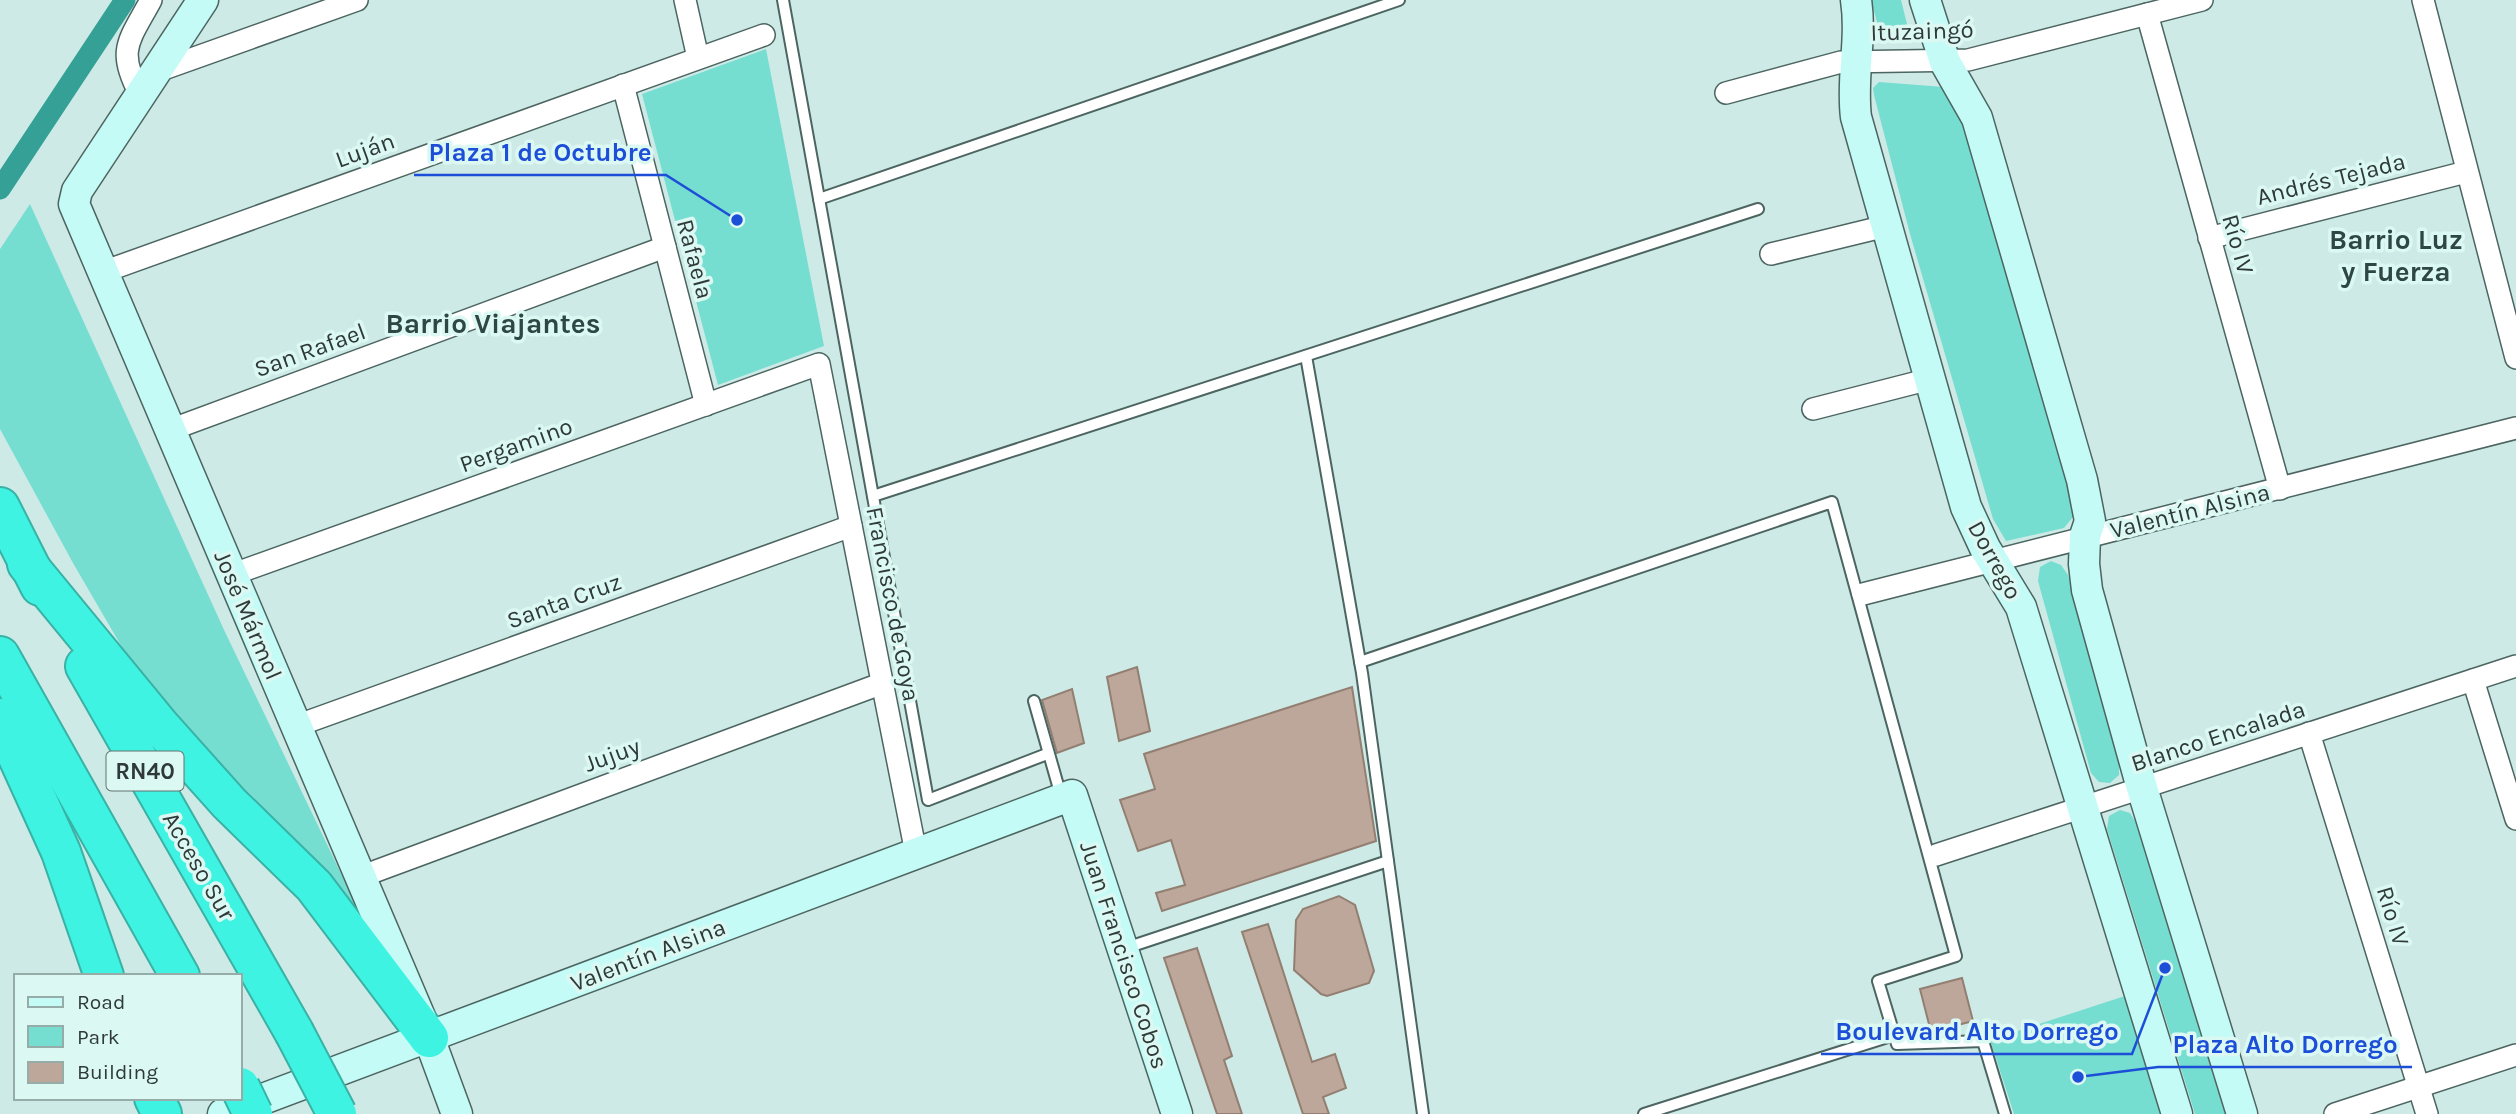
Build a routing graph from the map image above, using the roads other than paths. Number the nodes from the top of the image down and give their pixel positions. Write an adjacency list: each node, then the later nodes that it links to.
1 (150, 0): 16 (street)
2 (203, 0): 16 (main road)
3 (357, 0): 16 (street)
4 (685, 0): 13 (street)
5 (783, 0): 20 (lane)
6 (1399, 0): 20 (lane)
7 (1856, 0): 14 (main road, Dorrego)
8 (1925, 0): 15 (main road)
9 (2202, 0): 11 (street, Ituzaingó)
10 (2423, 0): 19 (street)
11 (2147, 14): 15 (street, Ituzaingó); 23 (street, Río IV)
12 (764, 35): 13 (street, Luján)
13 (698, 58): 17 (street, Luján)
14 (1857, 60): 15 (street, Ituzaingó); 18 (street, Ituzaingó); 22 (main road, Dorrego)
15 (1945, 62): 39 (main road)
16 (148, 83): 26 (main road, José Mármol)
17 (623, 85): 24 (street, Rafaela); 26 (street, Luján)
18 (1726, 93)
19 (2466, 172): 23 (street, Andrés Tejada); 28 (street)
20 (819, 199): 36 (lane)
21 (1759, 209): 27 (lane)
22 (1886, 226): 25 (street); 30 (main road, Dorrego)
23 (2209, 238): 35 (street, Río IV)
24 (666, 247): 31 (street, Rafaela); 34 (street, San Rafael)
25 (1771, 254)
26 (103, 272): 34 (main road, José Mármol)
27 (1306, 356): 36 (lane); 45 (lane)
28 (2516, 358)
29 (819, 364): 31 (street, Pergamino); 38 (street, Francisco de Goya)
30 (1930, 379): 32 (street); 40 (main road, Dorrego)
31 (706, 405): 42 (street, Pergamino)
32 (1813, 409)
33 (2516, 428): 35 (street, Valentín Alsina)
34 (170, 429): 42 (main road, José Mármol)
35 (2280, 489): 39 (street, Valentín Alsina)
36 (873, 496): 53 (lane)
37 (1, 508): 41 (highway, Acceso Sur / RN40)
38 (851, 526): 48 (street, Francisco de Goya); 51 (street, Santa Cruz)
39 (2085, 536): 40 (street, Valentín Alsina); 54 (main road)
40 (1993, 560): 43 (street, Valentín Alsina); 56 (main road, Dorrego)
41 (27, 564): 66 (highway); 72 (highway, Acceso Sur / RN40, bridge)
42 (232, 575): 51 (main road, José Mármol)
43 (1863, 594)
44 (0, 656): 64 (highway, RN40)
45 (1360, 662): 60 (lane); 65 (lane)
46 (2516, 666): 47 (street, Blanco Encalada)
47 (2473, 680): 52 (street, Blanco Encalada); 57 (street)
48 (883, 683): 58 (street, Francisco de Goya); 61 (street, Jujuy)
49 (1034, 701): 53 (lane)
50 (0, 718): 63 (highway)
51 (296, 726): 61 (main road, José Mármol)
52 (2309, 733): 54 (street, Blanco Encalada); 68 (street, Río IV)
53 (1047, 754): 55 (lane)
54 (2142, 788): 56 (street, Blanco Encalada); 79 (main road)
55 (1067, 797): 58 (main road, Valentín Alsina); 62 (main road, Juan Francisco Cobos)
56 (2084, 807): 59 (street, Blanco Encalada); 78 (main road, Dorrego)
57 (2516, 819)
58 (916, 853): 66 (main road, Valentín Alsina)
59 (1936, 855)
60 (1388, 861): 62 (lane); 75 (lane)
61 (360, 877): 66 (main road, José Mármol)
62 (1123, 948): 74 (main road, Juan Francisco Cobos)
63 (103, 974)
64 (179, 974)
65 (1894, 1035): 76 (lane); 77 (lane)
66 (429, 1038): 70 (main road, Valentín Alsina); 73 (main road, José Mármol)
67 (2516, 1055): 68 (street)
68 (2418, 1086): 80 (street); 81 (street, Río IV)
69 (242, 1091): 71 (highway, bridge)
70 (223, 1114)
71 (254, 1114)
72 (337, 1114)
73 (457, 1114)
74 (1177, 1114)
75 (1423, 1114)
76 (1644, 1114)
77 (2005, 1114)
78 (2177, 1114)
79 (2242, 1114)
80 (2335, 1114)
81 (2427, 1114)

